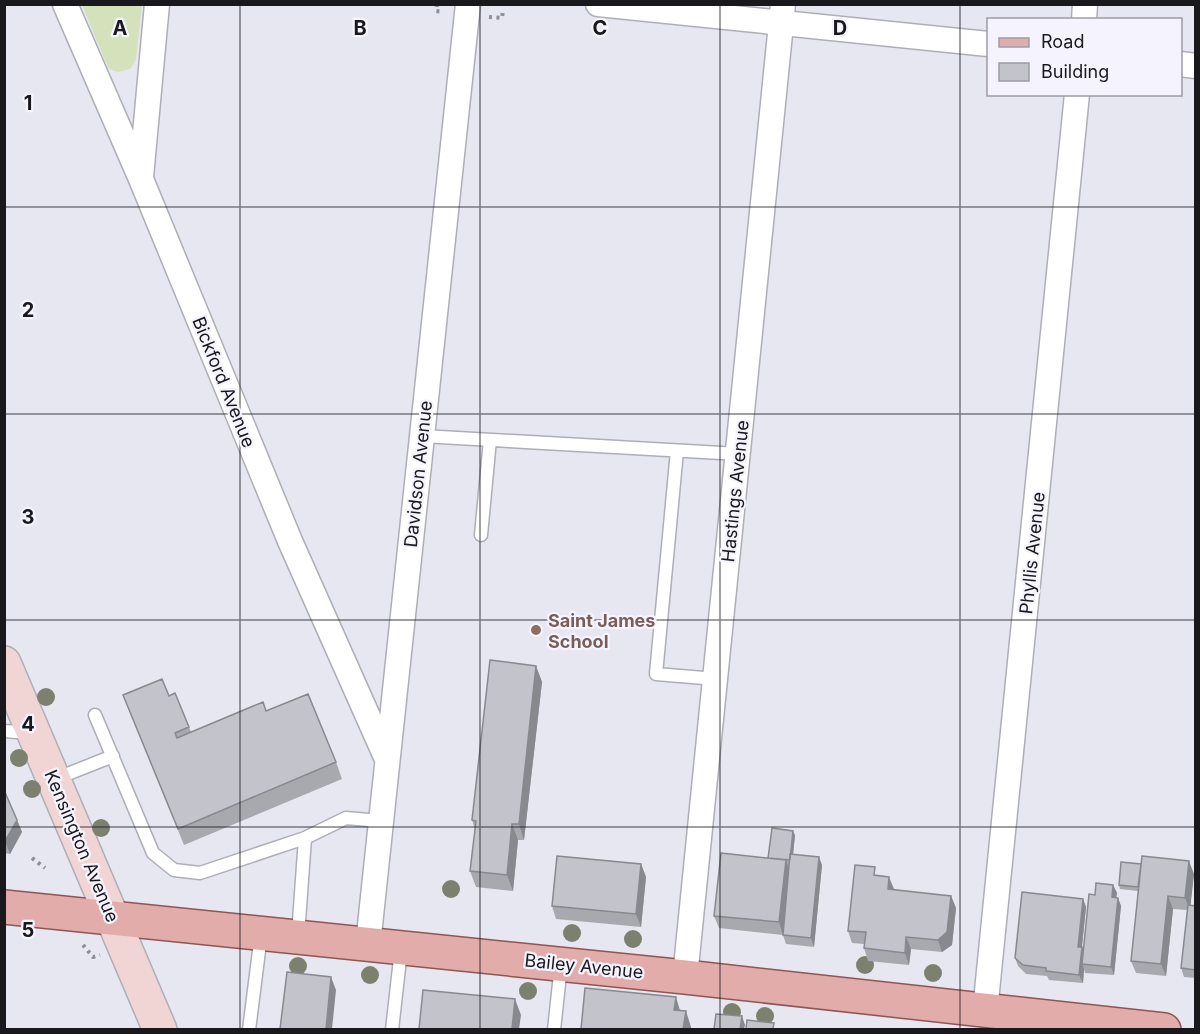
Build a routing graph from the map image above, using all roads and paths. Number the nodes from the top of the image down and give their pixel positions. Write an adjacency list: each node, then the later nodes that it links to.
1 (65, 4): 11 (street, Bickford Avenue)
2 (157, 4): 11 (street)
3 (437, 4): 6 (path)
4 (598, 4): 8 (street)
5 (478, 10): 7 (path); 12 (street, Davidson Avenue)
6 (436, 11)
7 (502, 11)
8 (782, 14): 9 (street); 15 (street, Hastings Avenue)
9 (987, 44)
10 (1077, 96): 38 (street, Phyllis Avenue)
11 (141, 179): 22 (street, Bickford Avenue)
12 (422, 436): 13 (lane); 22 (street, Davidson Avenue)
13 (490, 440): 14 (lane); 16 (lane)
14 (677, 451): 15 (lane); 18 (lane)
15 (739, 454): 18 (street, Hastings Avenue)
16 (481, 535)
17 (4, 663): 20 (street, Kensington Avenue)
18 (716, 679): 37 (street, Hastings Avenue)
19 (95, 715): 21 (lane)
20 (20, 732): 23 (street, Kensington Avenue)
21 (112, 756): 23 (lane); 25 (lane)
22 (387, 759): 24 (street, Davidson Avenue)
23 (53, 780): 29 (street, Kensington Avenue)
24 (380, 821): 25 (lane); 32 (street, Davidson Avenue)
25 (305, 838): 31 (lane)
26 (32, 858): 27 (path)
27 (45, 868)
28 (4, 907): 29 (main road, Bailey Avenue)
29 (114, 918): 30 (main road, Bailey Avenue); 39 (street, Kensington Avenue)
30 (261, 933): 31 (main road, Bailey Avenue); 40 (lane)
31 (298, 937): 32 (main road, Bailey Avenue)
32 (368, 944): 34 (main road, Bailey Avenue)
33 (82, 945): 35 (path)
34 (401, 947): 36 (main road, Bailey Avenue); 41 (lane)
35 (93, 957)
36 (561, 964): 37 (main road, Bailey Avenue); 42 (lane)
37 (685, 977): 38 (main road, Bailey Avenue)
38 (985, 1011): 43 (main road, Bailey Avenue)
39 (160, 1029)
40 (249, 1029)
41 (392, 1029)
42 (554, 1029)
43 (1164, 1029)

